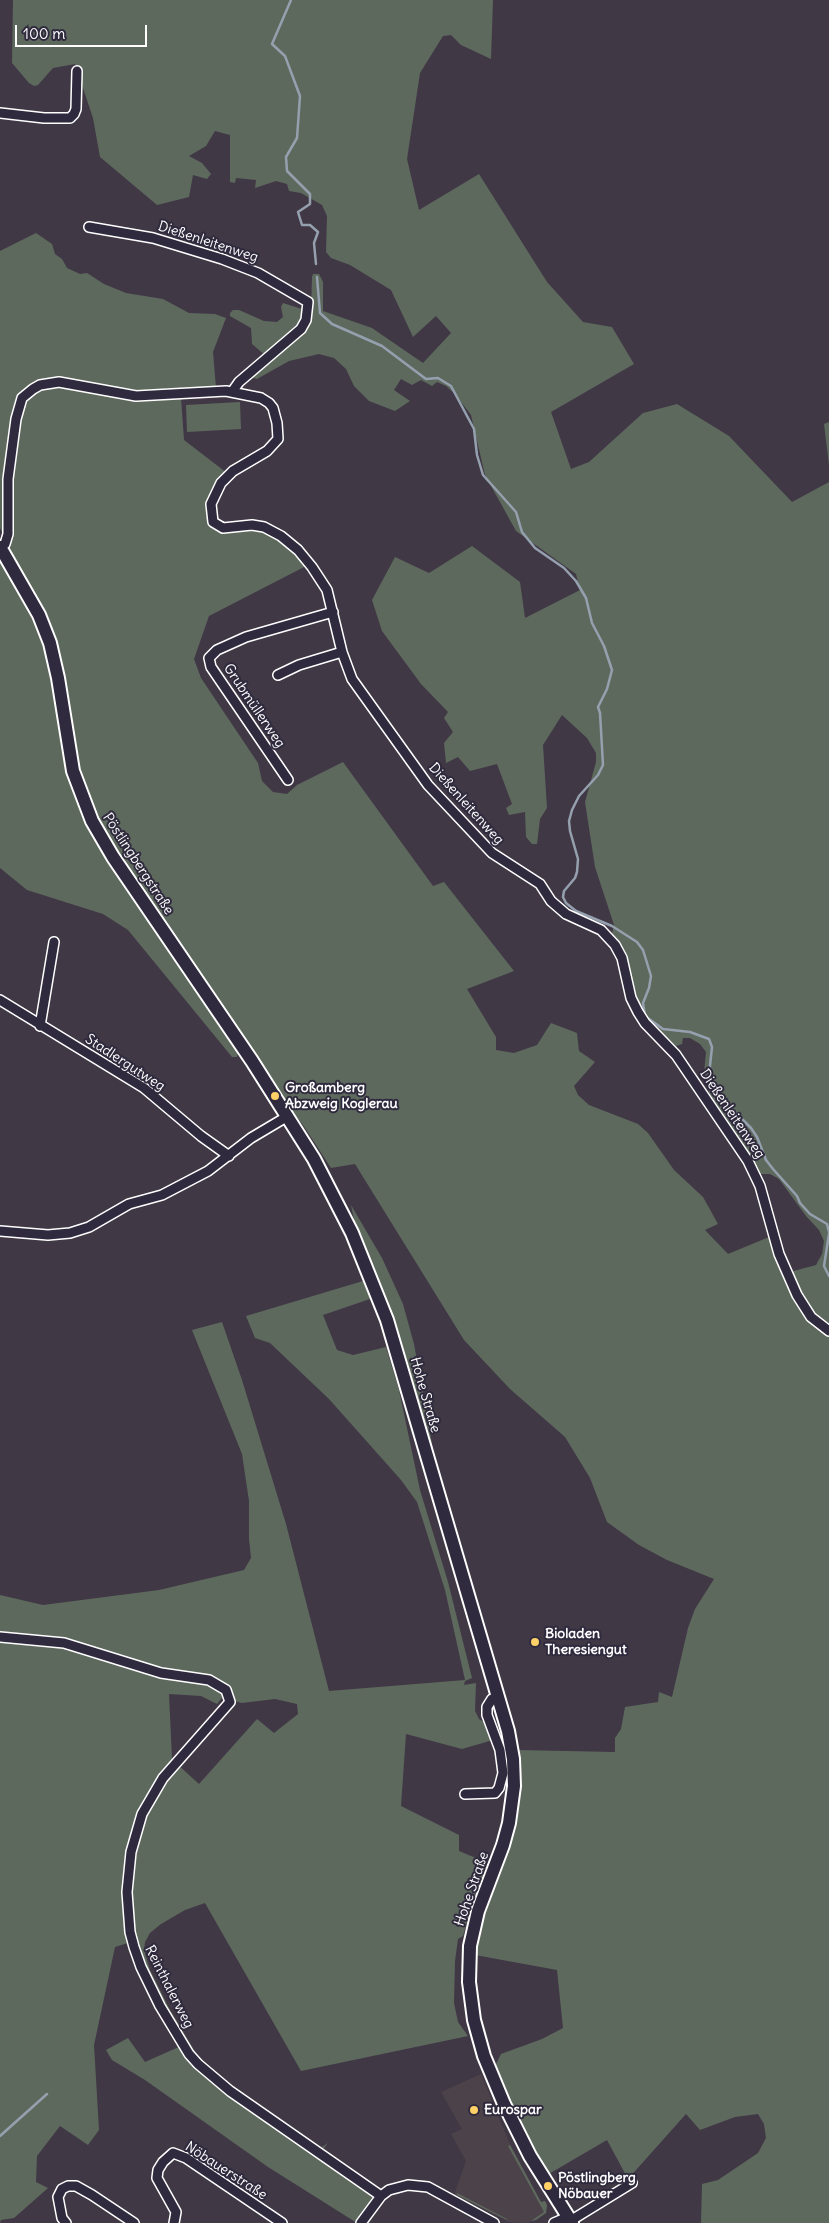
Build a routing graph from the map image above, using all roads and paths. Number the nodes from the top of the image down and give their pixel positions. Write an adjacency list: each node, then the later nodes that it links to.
1 (77, 71): 2 (street)
2 (0, 112)
3 (89, 227): 4 (street, Dießenleitenweg)
4 (232, 392): 5 (street, Dießenleitenweg); 6 (street, Dießenleitenweg)
5 (0, 547): 13 (main road, Pöstlingbergstraße)
6 (333, 612): 7 (street, Dießenleitenweg); 9 (street, Grubmüllerweg)
7 (342, 652): 8 (street); 16 (street, Dießenleitenweg)
8 (278, 675)
9 (288, 780)
10 (54, 942): 12 (street)
11 (0, 1000): 12 (street, Stadlergutweg)
12 (40, 1026): 14 (street, Stadlergutweg)
13 (288, 1116): 14 (street); 18 (main road, Hohe Straße)
14 (229, 1156): 15 (street)
15 (0, 1231)
16 (829, 1331)
17 (0, 1637): 21 (street, Reinthalerweg)
18 (498, 1697): 19 (street); 22 (main road, Hohe Straße)
19 (465, 1794)
20 (632, 2182): 22 (street)
21 (380, 2196): 27 (street); 28 (street)
22 (570, 2220): 29 (street)
23 (66, 2223): 24 (street)
24 (134, 2223)
25 (174, 2223): 26 (street, Nöbauerstraße)
26 (282, 2223)
27 (361, 2223)
28 (494, 2223)
29 (554, 2223)

